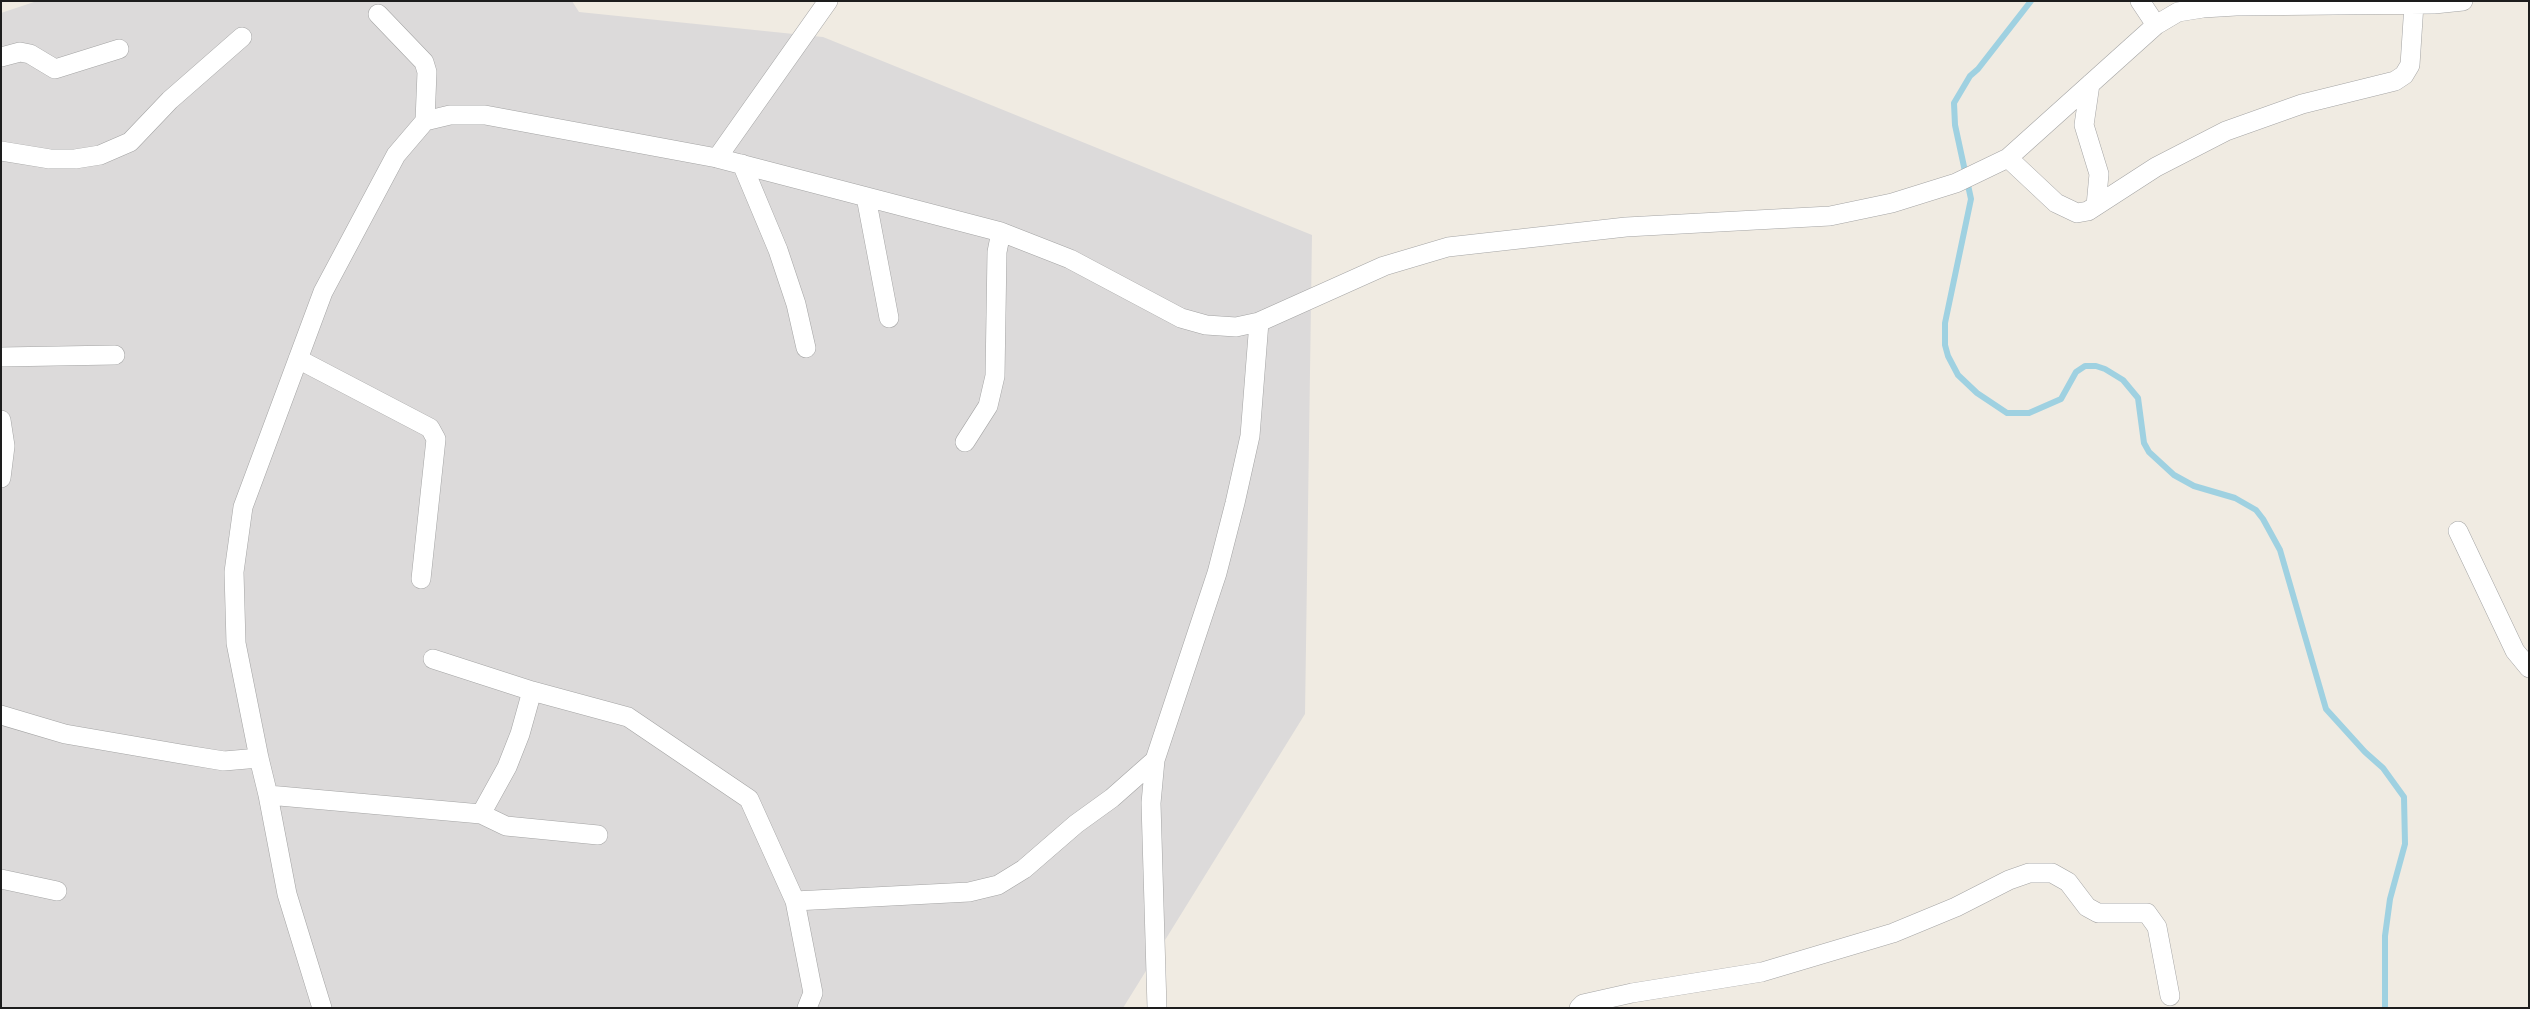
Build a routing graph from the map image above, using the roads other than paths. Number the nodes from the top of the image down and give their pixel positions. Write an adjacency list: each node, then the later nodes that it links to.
1 (828, 1): 14 (street)
2 (2140, 1): 7 (street)
3 (2463, 1): 5 (street)
4 (2251, 3): 5 (street); 7 (street)
5 (2414, 4): 18 (street)
6 (378, 14): 12 (street)
7 (2156, 25): 11 (street)
8 (242, 37): 13 (street)
9 (119, 49): 10 (street)
10 (1, 57)
11 (2090, 84): 15 (street); 18 (street)
12 (425, 121): 14 (street); 25 (street)
13 (1, 151)
14 (717, 158): 16 (street)
15 (2008, 158): 18 (street); 21 (street)
16 (742, 164): 17 (street); 22 (street)
17 (866, 197): 19 (street); 20 (street)
18 (2096, 206)
19 (1001, 232): 21 (street); 27 (street)
20 (889, 318)
21 (1259, 322): 36 (street)
22 (806, 348)
23 (115, 355): 24 (street)
24 (1, 357)
25 (298, 360): 30 (street); 35 (street)
26 (1, 420): 28 (street)
27 (965, 442)
28 (1, 478)
29 (2458, 531): 32 (street)
30 (421, 579)
31 (433, 659): 33 (street)
32 (2529, 668)
33 (532, 691): 38 (street); 42 (street)
34 (1, 715): 35 (street)
35 (259, 758): 37 (street)
36 (1155, 760): 42 (street); 46 (street)
37 (268, 795): 38 (street); 44 (street)
38 (481, 814): 39 (street)
39 (598, 835)
40 (1, 879): 41 (street)
41 (57, 891)
42 (795, 901): 45 (street)
43 (2170, 996): 47 (street)
44 (322, 1008)
45 (807, 1008)
46 (1156, 1008)
47 (1579, 1008)

